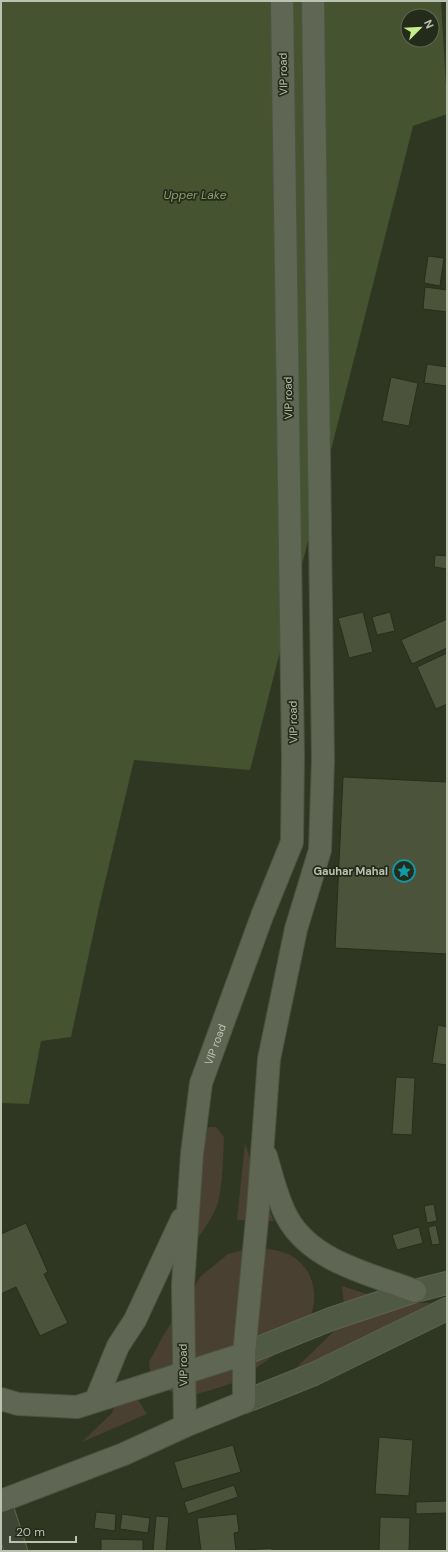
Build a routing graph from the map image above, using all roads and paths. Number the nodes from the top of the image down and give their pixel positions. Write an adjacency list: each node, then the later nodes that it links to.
1 (282, 1): 4 (main road, VIP road)
2 (313, 1): 3 (main road)
3 (262, 1147): 6 (main road); 8 (main road)
4 (188, 1208): 9 (main road, VIP road); 12 (main road)
5 (447, 1283): 6 (main road)
6 (415, 1291): 8 (main road)
7 (447, 1309): 11 (main road)
8 (244, 1354): 9 (main road); 11 (main road)
9 (183, 1373): 12 (main road); 13 (main road, VIP road)
10 (1, 1399): 12 (main road)
11 (244, 1402): 13 (main road)
12 (86, 1404)
13 (185, 1426): 14 (main road)
14 (1, 1501)
15 (1, 1504): 16 (street)
16 (16, 1551)

